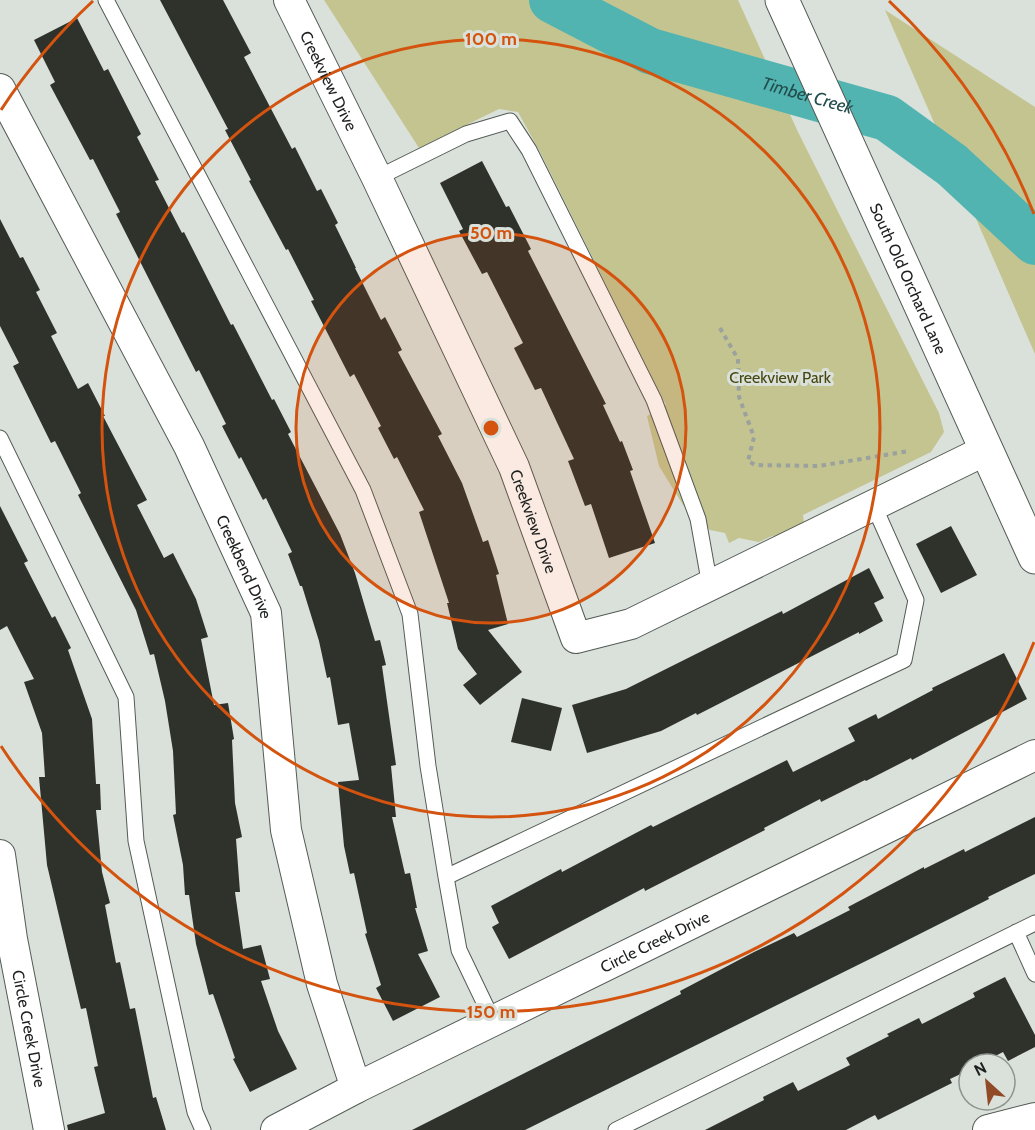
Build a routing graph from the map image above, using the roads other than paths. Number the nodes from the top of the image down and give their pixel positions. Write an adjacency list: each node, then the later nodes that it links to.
1 (106, 0): 13 (lane)
2 (289, 0): 5 (street, Creekview Drive)
3 (782, 0): 7 (street, South Old Orchard Lane)
4 (0, 89): 19 (street, Creekbend Drive)
5 (377, 178): 10 (street, Creekview Drive); 10 (lane)
6 (0, 438): 22 (lane)
7 (986, 450): 8 (street, Creekview Drive); 9 (street, South Old Orchard Lane)
8 (874, 506): 10 (street, Creekview Drive); 13 (lane)
9 (1035, 557)
10 (711, 586)
11 (1035, 755): 18 (street, Circle Creek Drive)
12 (0, 855): 14 (street, Circle Creek Drive)
13 (446, 877): 18 (lane)
14 (4, 915): 21 (street, Circle Creek Drive)
15 (1035, 923): 16 (lane)
16 (1016, 932): 17 (lane); 24 (lane)
17 (1035, 974)
18 (493, 1021): 19 (street, Circle Creek Drive)
19 (356, 1088): 23 (street, Circle Creek Drive)
20 (1035, 1118): 25 (street)
21 (49, 1130)
22 (203, 1130)
23 (276, 1130)
24 (616, 1130)
25 (988, 1130)

